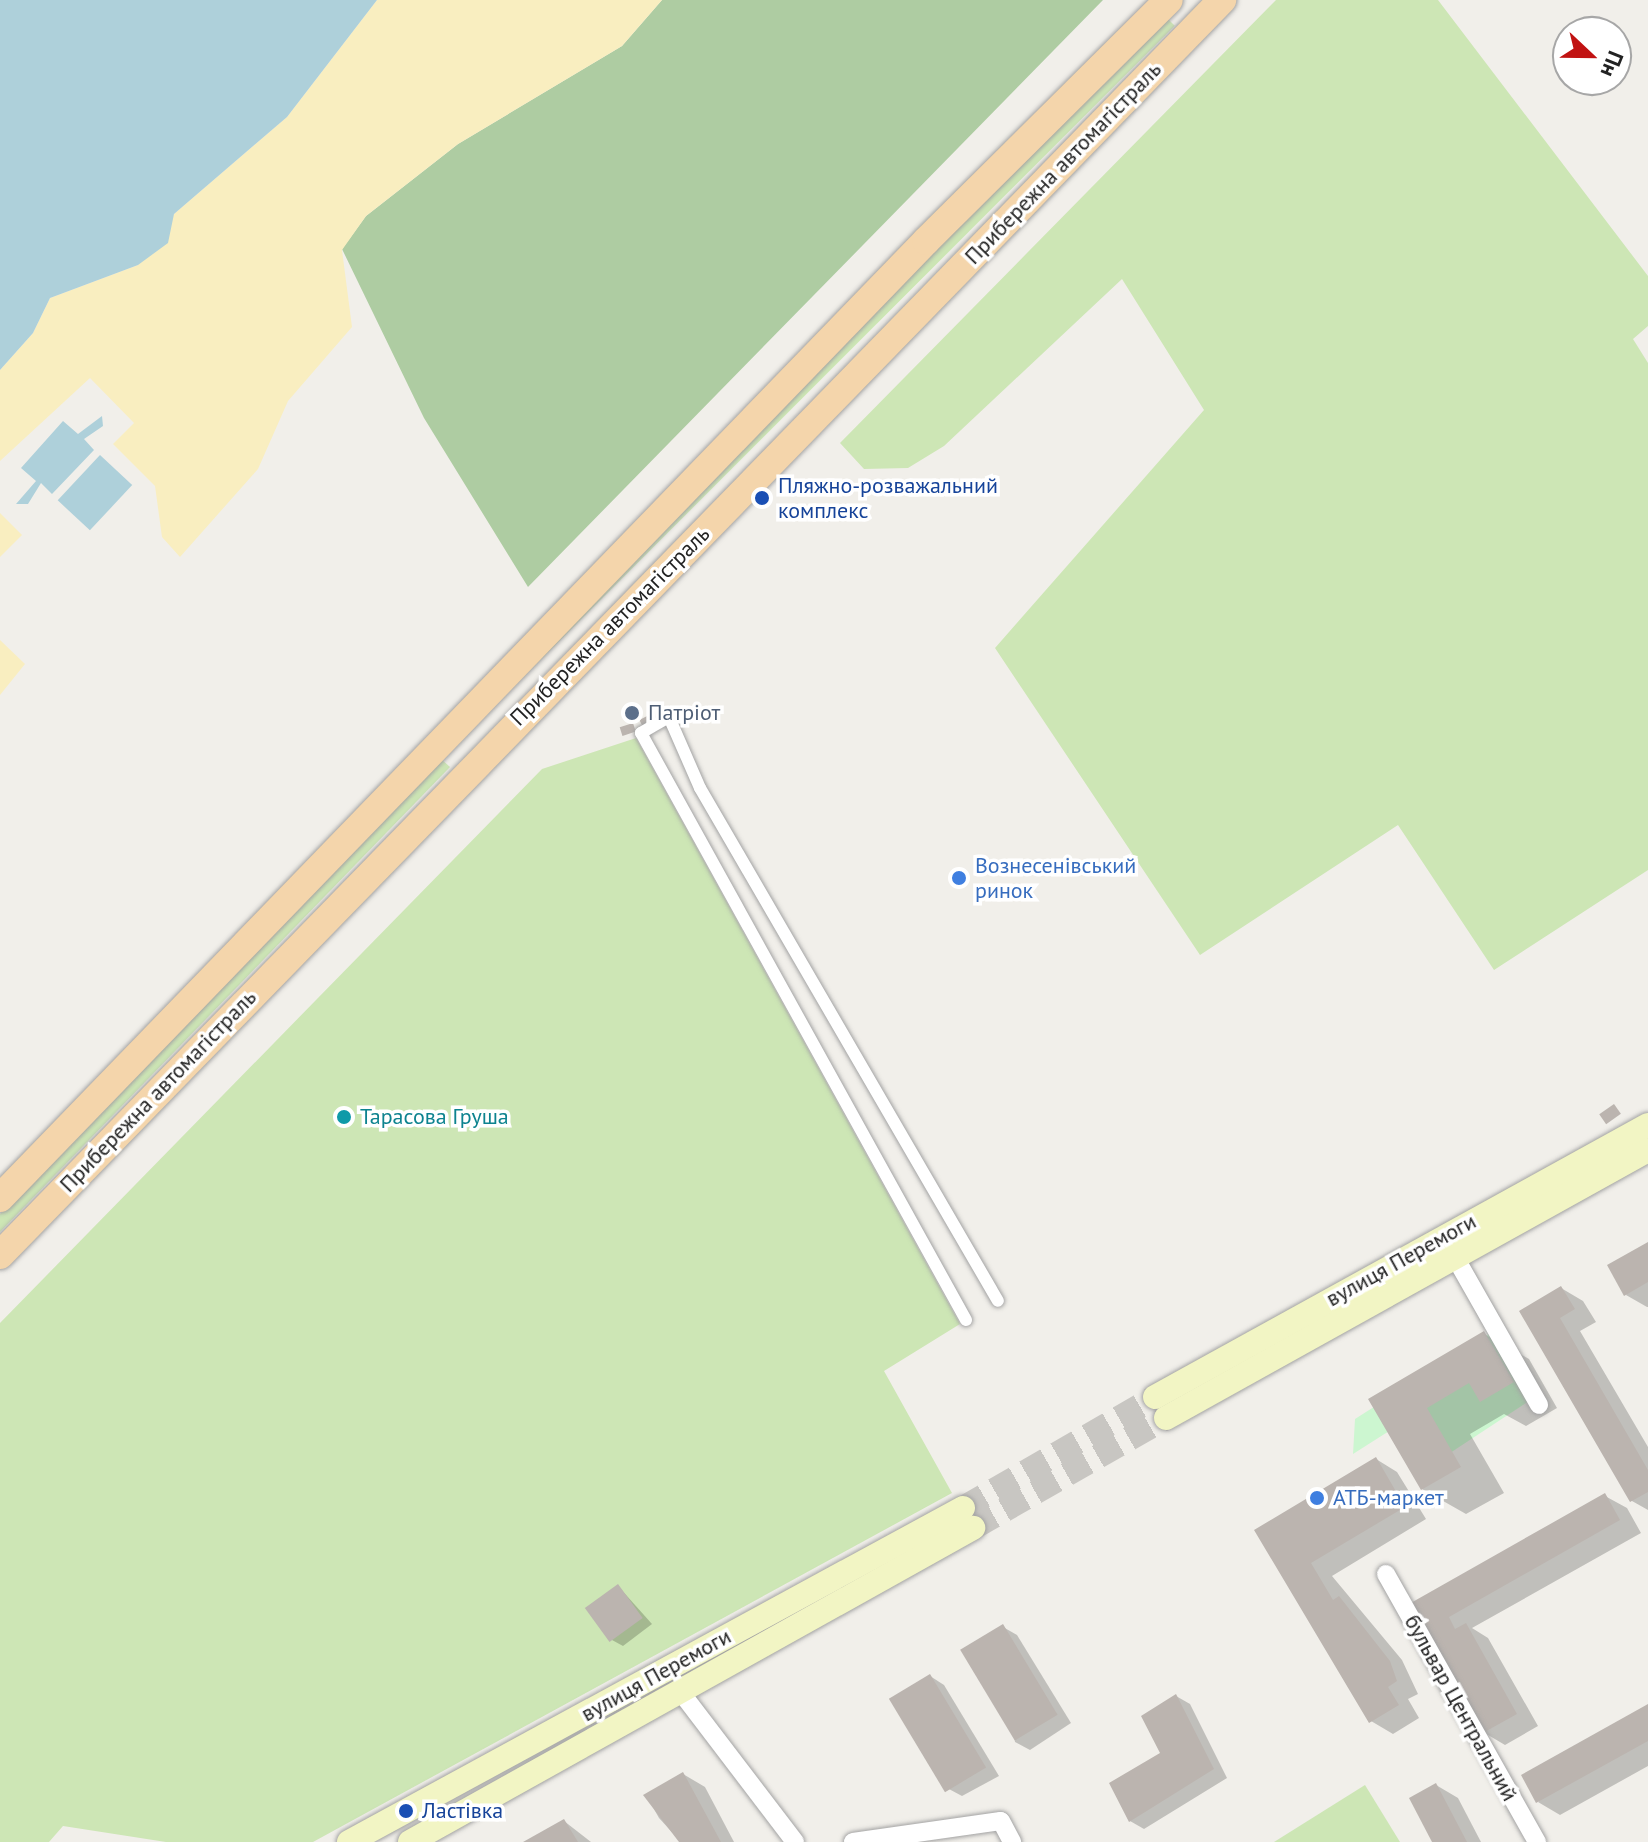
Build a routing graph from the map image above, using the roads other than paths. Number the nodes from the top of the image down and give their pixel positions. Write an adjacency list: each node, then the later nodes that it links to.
1 (1221, 1): 2 (main road); 3 (main road, Прибережна автомагістраль)
2 (1172, 2): 3 (main road); 4 (main road, Прибережна автомагістраль)
3 (1185, 38): 5 (main road, Прибережна автомагістраль)
4 (486, 698): 5 (main road); 6 (main road, Прибережна автомагістраль)
5 (528, 709): 7 (main road, Прибережна автомагістраль)
6 (437, 747): 7 (main road); 10 (main road, Прибережна автомагістраль)
7 (454, 785): 11 (main road, Прибережна автомагістраль)
8 (1648, 1125): 12 (main road, вулиця Перемоги)
9 (1648, 1150): 12 (main road, вулиця Перемоги)
10 (0, 1198)
11 (0, 1255)
12 (1455, 1257): 15 (street)
13 (998, 1301): 14 (street)
14 (966, 1320)
15 (1539, 1405)
16 (1386, 1574): 26 (street, бульвар Центральний)
17 (669, 1667): 18 (main road, вулиця Перемоги); 19 (main road); 19 (main road, вулиця Перемоги)
18 (634, 1687): 20 (main road); 21 (main road, вулиця Перемоги)
19 (680, 1691): 20 (main road, вулиця Перемоги); 23 (street)
20 (647, 1710): 22 (main road, вулиця Перемоги)
21 (349, 1842)
22 (410, 1842)
23 (795, 1842)
24 (853, 1842): 25 (street)
25 (1012, 1842)
26 (1537, 1842)

